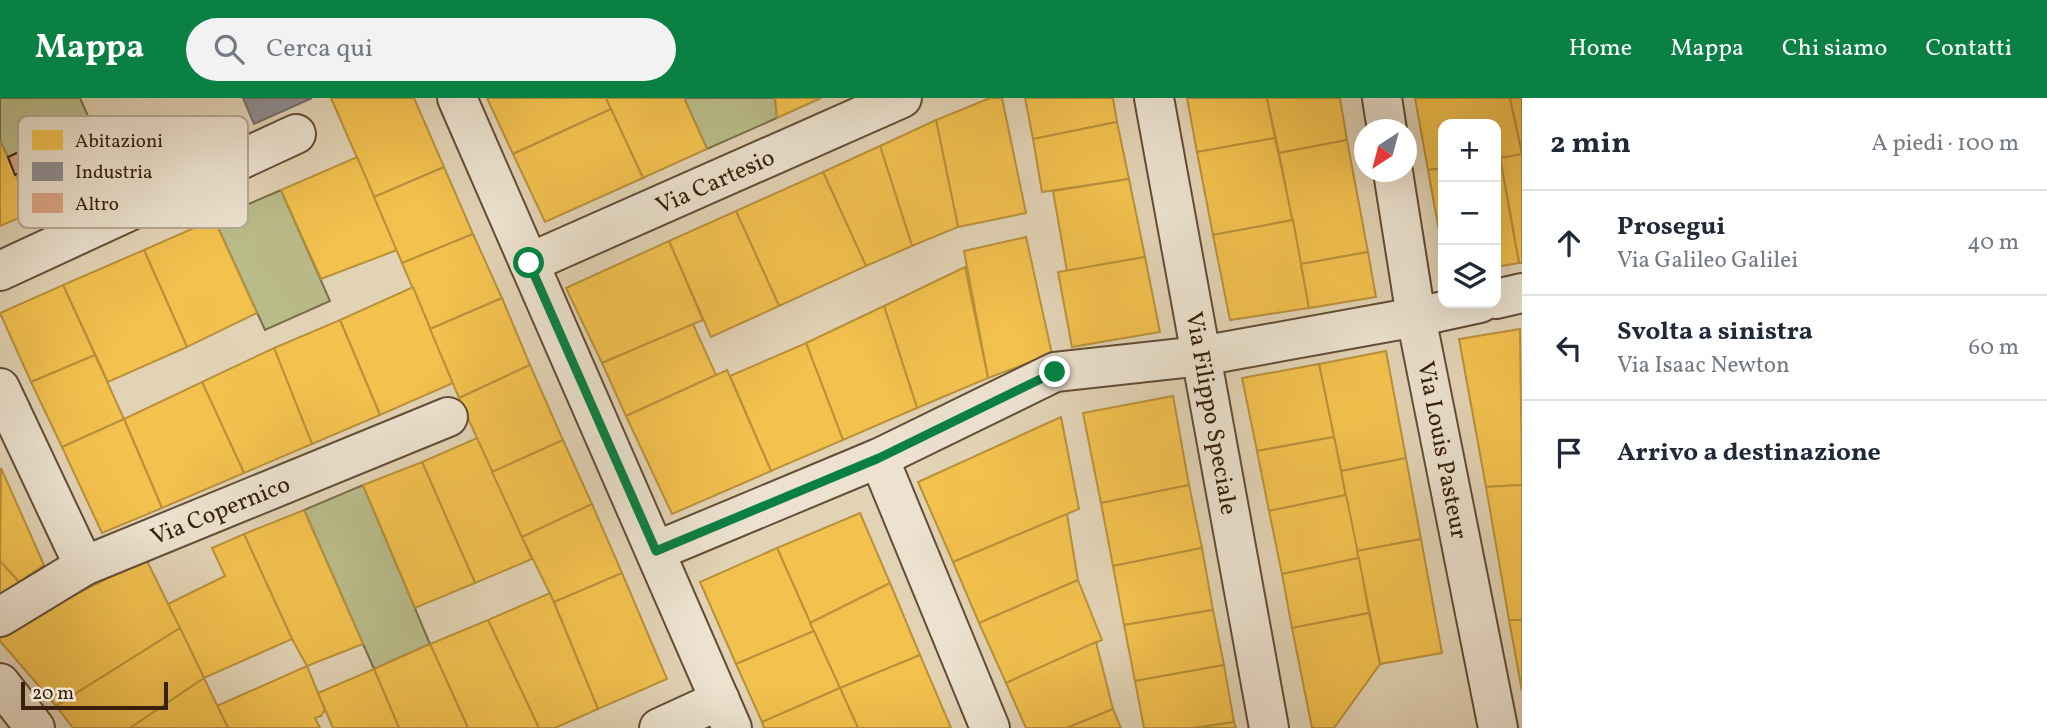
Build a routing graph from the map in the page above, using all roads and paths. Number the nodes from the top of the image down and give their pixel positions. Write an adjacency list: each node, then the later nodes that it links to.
1 (457, 98): 10 (street)
2 (902, 98): 10 (street, Via Cartesio)
3 (1154, 98): 16 (street, Via Filippo Speciale)
4 (1382, 98): 5 (street)
5 (1385, 119)
6 (296, 134): 7 (street)
7 (248, 156)
8 (1396, 182): 15 (street, Via Louis Pasteur)
9 (93, 228): 11 (street)
10 (529, 263): 20 (street)
11 (0, 271)
12 (1522, 293): 13 (street)
13 (1501, 298)
14 (1457, 308): 15 (street)
15 (1416, 317): 16 (street); 29 (street, Via Louis Pasteur)
16 (1202, 356): 19 (street); 28 (street, Via Filippo Speciale)
17 (0, 388): 21 (street)
18 (448, 417): 21 (street, Via Copernico)
19 (879, 458): 20 (street); 27 (street)
20 (656, 551): 24 (street)
21 (84, 566): 22 (street, Via Copernico)
22 (0, 617)
23 (0, 683): 25 (street)
24 (726, 714): 26 (street)
25 (35, 728)
26 (659, 728)
27 (990, 728)
28 (1269, 728)
29 (1498, 728)

